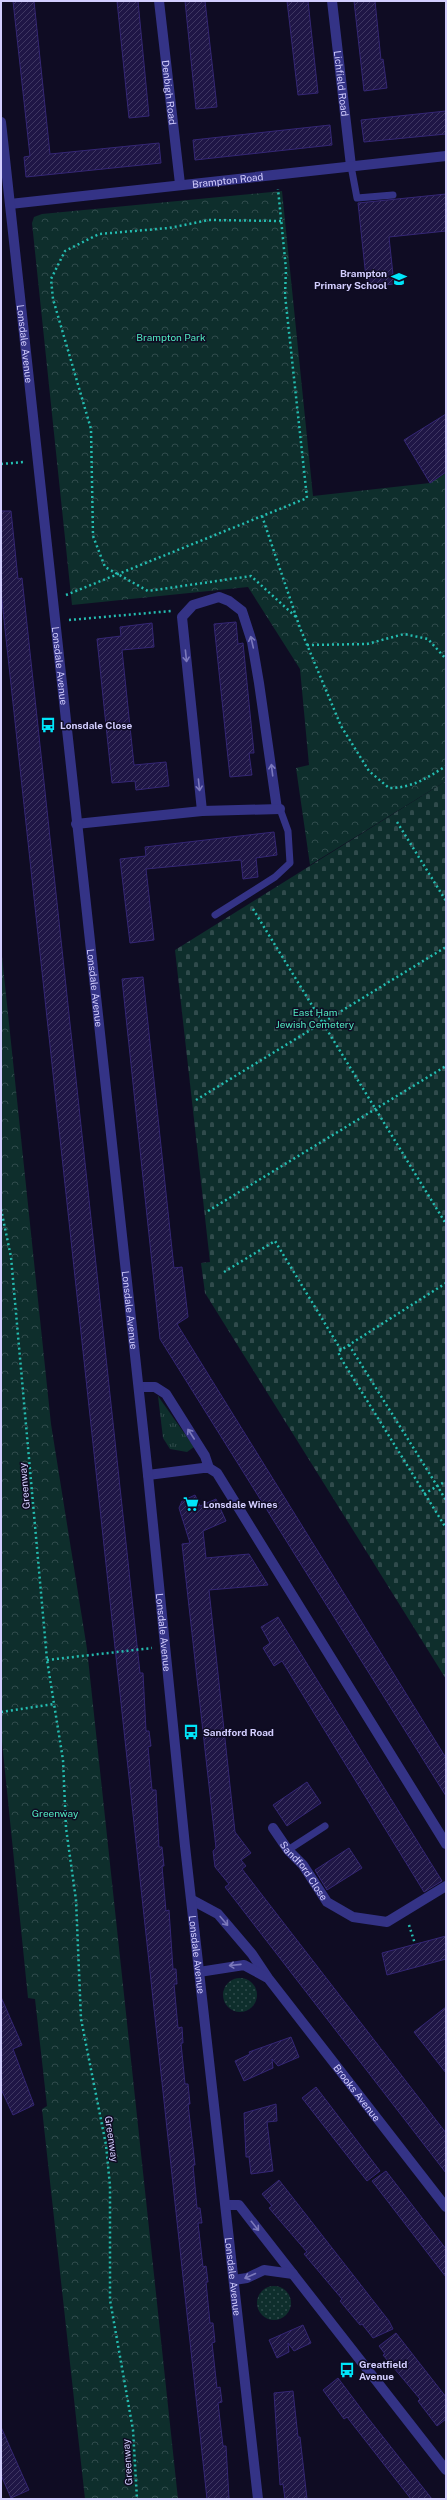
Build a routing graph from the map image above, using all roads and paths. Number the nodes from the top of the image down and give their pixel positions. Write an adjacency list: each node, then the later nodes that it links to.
1 (159, 1): 7 (street, Denbigh Road)
2 (332, 1): 5 (street, Lichfield Road)
3 (1, 122): 9 (street, Lonsdale Avenue)
4 (446, 156): 5 (street, Brampton Road)
5 (351, 166): 6 (street, Brampton Road); 8 (lane)
6 (277, 174): 7 (street, Brampton Road); 10 (path)
7 (180, 184): 9 (street, Brampton Road)
8 (393, 196)
9 (10, 204): 15 (street, Lonsdale Avenue)
10 (282, 221): 13 (path); 14 (path)
11 (29, 461): 12 (path)
12 (1, 464)
13 (262, 516): 14 (path); 18 (path)
14 (118, 574): 15 (path)
15 (52, 601): 17 (street, Lonsdale Avenue)
16 (186, 609): 17 (path); 21 (street, one-way to 16); 22 (street, one-way to 22)
17 (54, 621): 24 (street, Lonsdale Avenue)
18 (307, 645): 19 (path); 20 (path)
19 (446, 659)
20 (446, 766)
21 (278, 809): 22 (street); 27 (lane)
22 (202, 811): 24 (street)
23 (397, 822): 25 (path)
24 (76, 824): 40 (street, Lonsdale Avenue)
25 (446, 902)
26 (253, 909): 29 (path)
27 (215, 915)
28 (446, 947): 29 (path)
29 (322, 1023): 31 (path); 32 (path)
30 (446, 1066): 32 (path)
31 (196, 1100)
32 (375, 1109): 34 (path); 35 (path)
33 (1, 1209): 49 (path, Greenway)
34 (208, 1211)
35 (446, 1224)
36 (224, 1272): 39 (path)
37 (446, 1283): 38 (path)
38 (349, 1345): 39 (path); 44 (path)
39 (341, 1350): 45 (path)
40 (138, 1387): 41 (street, one-way to 40); 42 (street, Lonsdale Avenue)
41 (209, 1468): 42 (street); 54 (street)
42 (148, 1475): 48 (street, Lonsdale Avenue)
43 (446, 1481): 44 (path)
44 (437, 1486): 45 (path); 46 (path)
45 (424, 1494): 47 (path)
46 (446, 1500)
47 (446, 1528)
48 (165, 1647): 49 (path); 57 (street, Lonsdale Avenue)
49 (47, 1660): 50 (path, Greenway)
50 (54, 1704): 51 (path); 67 (path, Greenway)
51 (1, 1712)
52 (325, 1826): 55 (lane)
53 (273, 1828): 55 (street, Sandford Close)
54 (446, 1844)
55 (288, 1850): 58 (street, Sandford Close)
56 (446, 1886): 58 (street, Sandford Close)
57 (192, 1900): 60 (street, Lonsdale Avenue); 61 (street, Brooks Avenue, one-way to 61)
58 (405, 1911): 59 (path)
59 (415, 1944)
60 (199, 1972): 61 (street, Brooks Avenue, one-way to 60); 62 (street, Lonsdale Avenue)
61 (268, 1978): 63 (street, Brooks Avenue)
62 (226, 2206): 64 (street, one-way to 64); 65 (street, Lonsdale Avenue)
63 (446, 2207)
64 (293, 2274): 65 (street, one-way to 65); 66 (street)
65 (234, 2280): 68 (street, Lonsdale Avenue)
66 (446, 2470)
67 (137, 2499)
68 (258, 2499)

